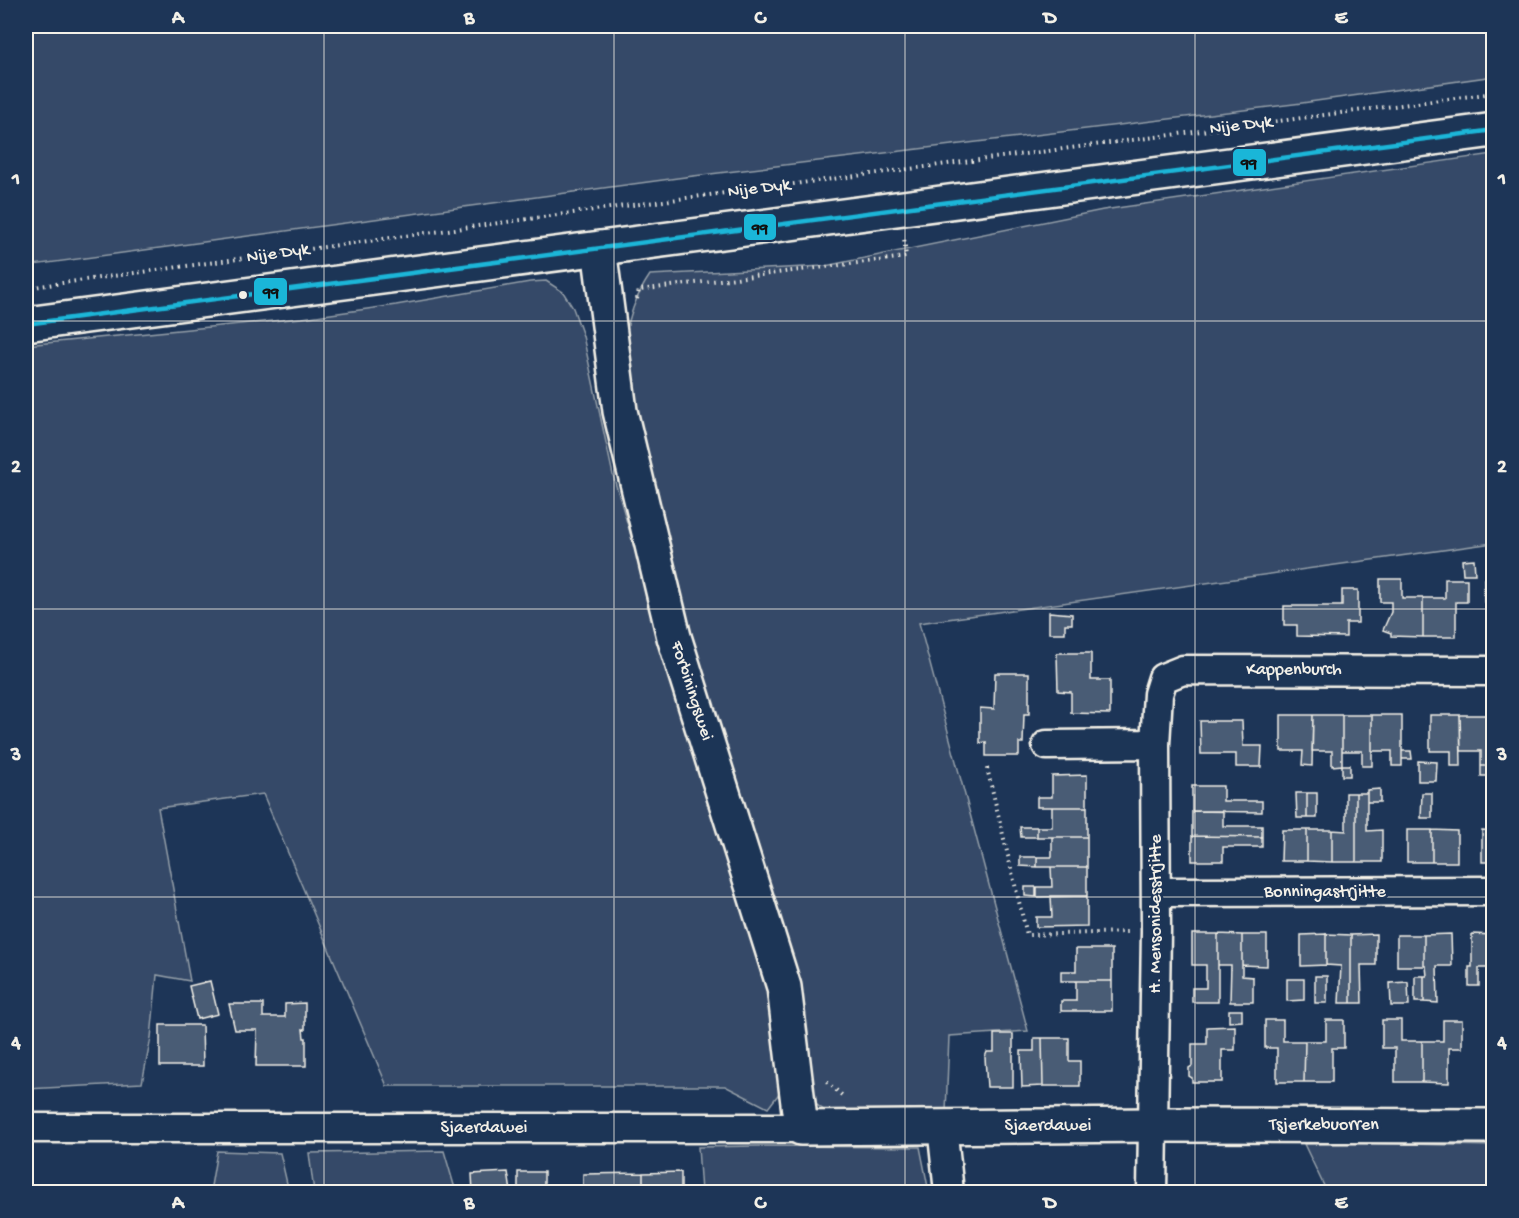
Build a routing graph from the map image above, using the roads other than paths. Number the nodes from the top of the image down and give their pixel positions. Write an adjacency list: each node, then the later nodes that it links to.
1 (1494, 130): 2 (street, Nije Dyk)
2 (599, 248): 3 (street, Nije Dyk); 13 (street, Forbiningswei)
3 (26, 324)
4 (1494, 671): 5 (street, Kappenburch)
5 (1155, 744): 6 (street); 8 (street, H. Mensonidesstrjitte)
6 (1047, 745)
7 (1494, 891): 8 (street, Bonningastrjitte)
8 (1156, 892): 9 (street, H. Mensonidesstrjitte)
9 (1155, 1125): 10 (street, Sjaerdawei); 11 (street, Tsjerkebuorren); 15 (street, H. Mensonidesstrjitte)
10 (942, 1126): 13 (street, Sjaerdawei); 14 (street)
11 (1494, 1126)
12 (26, 1128): 13 (street, Sjaerdawei)
13 (801, 1128)
14 (949, 1192)
15 (1152, 1192)

